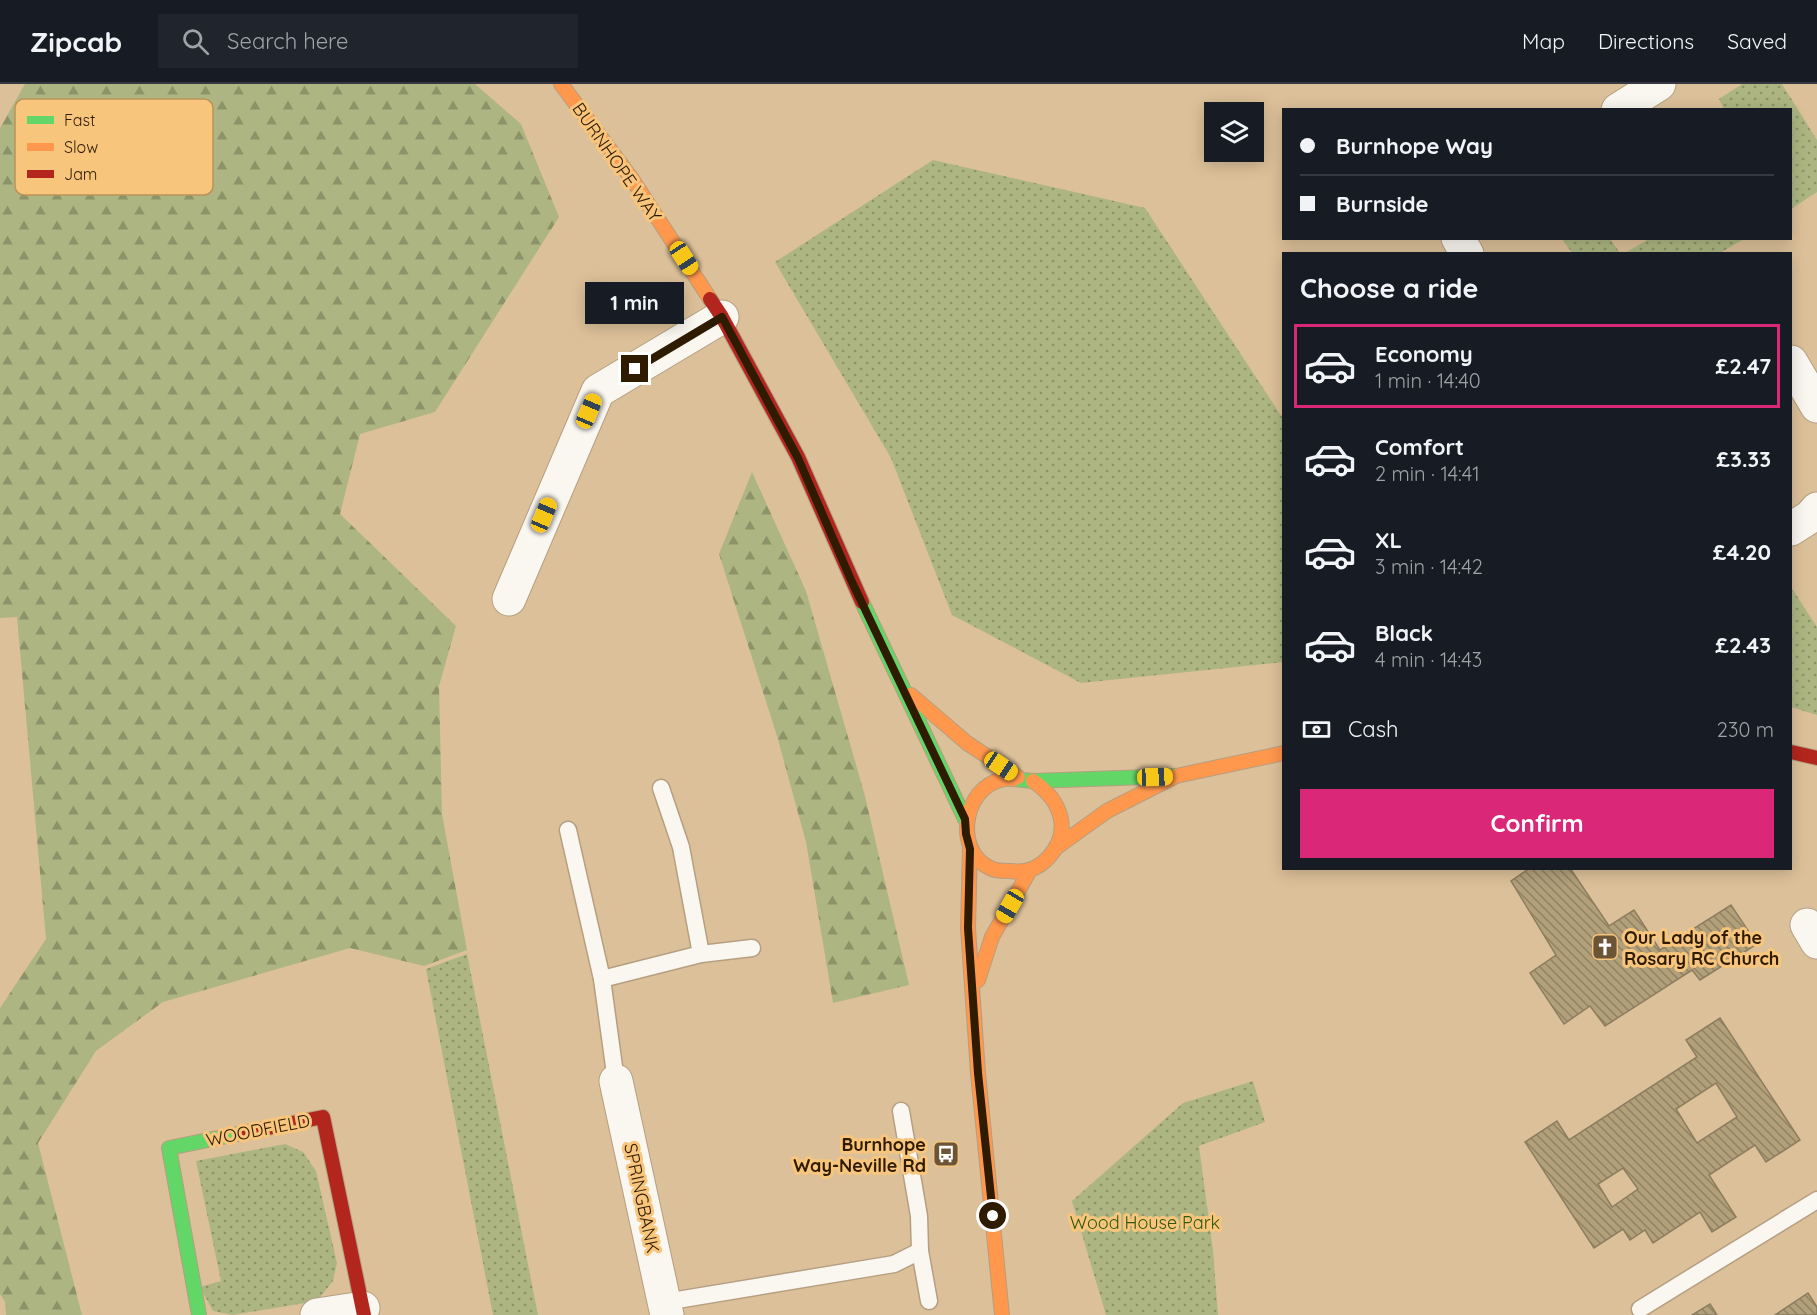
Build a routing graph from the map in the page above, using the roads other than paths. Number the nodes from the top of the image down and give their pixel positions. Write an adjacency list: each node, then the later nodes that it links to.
1 (561, 84): 4 (main road, BURNHOPE WAY)
2 (1659, 84): 3 (street)
3 (1621, 108)
4 (722, 317): 9 (street); 10 (main road, BURNHOPE WAY)
5 (1792, 364): 6 (street)
6 (1817, 406)
7 (1817, 509): 8 (street)
8 (1792, 528)
9 (509, 598)
10 (903, 688): 15 (main road, BURNHOPE WAY); 18 (main road, BURNHOPE WAY)
11 (1792, 752): 13 (main road)
12 (1282, 753): 14 (main road)
13 (1817, 758)
14 (1176, 776): 16 (main road); 20 (main road)
15 (1018, 777): 16 (main road); 18 (main road)
16 (1033, 781): 20 (main road)
17 (661, 788): 24 (lane)
18 (965, 819): 21 (main road)
19 (567, 830): 25 (lane)
20 (1057, 847): 22 (main road)
21 (970, 849): 22 (main road); 26 (main road)
22 (1030, 870): 26 (main road)
23 (752, 948): 24 (lane)
24 (701, 954): 25 (lane)
25 (602, 979): 27 (lane)
26 (974, 1005): 37 (main road)
27 (616, 1081): 32 (street, SPRINGBANK)
28 (901, 1111): 30 (lane)
29 (1817, 1200): 33 (lane)
30 (920, 1251): 31 (lane); 32 (lane)
31 (929, 1301)
32 (666, 1308)
33 (1640, 1309)
34 (363, 1312): 35 (main road, WOODFIELD); 36 (street, WOODFIELD)
35 (199, 1315)
36 (317, 1315)
37 (1002, 1315)

